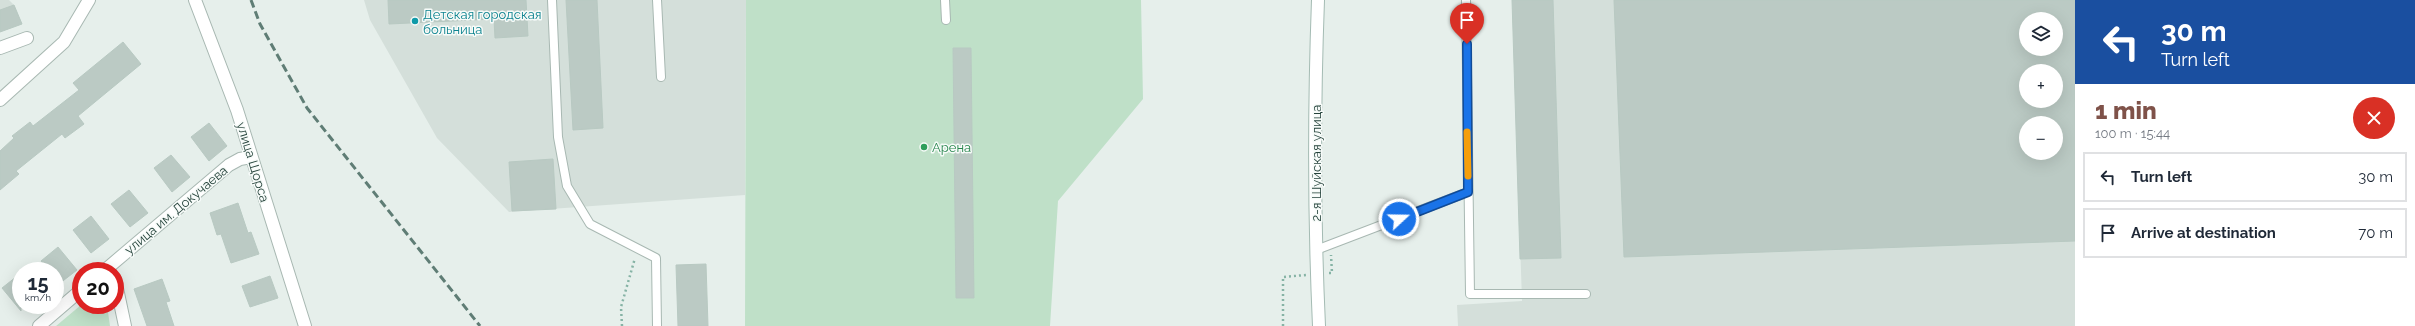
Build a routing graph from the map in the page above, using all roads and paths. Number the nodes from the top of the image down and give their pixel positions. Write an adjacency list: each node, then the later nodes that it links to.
1 (89, 0): 12 (street)
2 (195, 0): 13 (street, улица Щорса)
3 (552, 0): 15 (lane)
4 (657, 0): 11 (lane)
5 (946, 0): 8 (lane)
6 (1318, 0): 16 (street, 2-я Шуйская улица)
7 (1466, 0): 14 (lane)
8 (946, 20)
9 (27, 38): 10 (street)
10 (0, 48)
11 (661, 77)
12 (0, 100)
13 (251, 157): 17 (street, улица им. Докучаева); 23 (street, улица Щорса)
14 (1468, 192): 16 (lane); 18 (lane)
15 (637, 249): 24 (path); 25 (lane)
16 (1316, 250): 26 (street, 2-я Шуйская улица)
17 (117, 262)
18 (1586, 294)
19 (72, 298): 21 (street)
20 (122, 314): 22 (street)
21 (39, 326)
22 (125, 326)
23 (305, 326)
24 (622, 326)
25 (657, 326)
26 (1319, 326)

